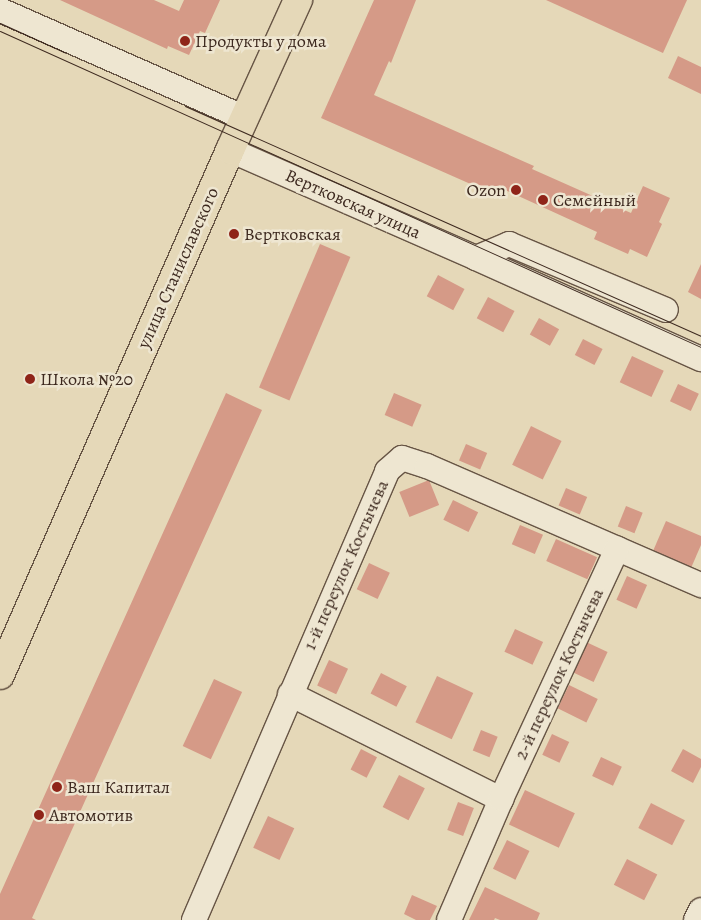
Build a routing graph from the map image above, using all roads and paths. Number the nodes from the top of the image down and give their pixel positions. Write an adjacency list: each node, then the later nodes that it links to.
1 (298, 0): 3 (main road, улица Станиславского)
2 (0, 10): 3 (street)
3 (245, 118): 4 (main road, улица Станиславского)
4 (230, 150): 5 (street, Вертковская улица); 10 (main road, улица Станиславского)
5 (476, 258): 6 (street); 7 (street, Вертковская улица)
6 (666, 310)
7 (701, 359)
8 (617, 549): 9 (street, 1-й переулок Костычева); 11 (street, 1-й переулок Костычева); 12 (street, 2-й переулок Костычева)
9 (701, 585)
10 (0, 675)
11 (290, 694): 12 (street); 14 (street, 1-й переулок Костычева)
12 (501, 799): 15 (street, 2-й переулок Костычева)
13 (701, 910): 16 (street)
14 (194, 920)
15 (449, 920)
16 (696, 920)

